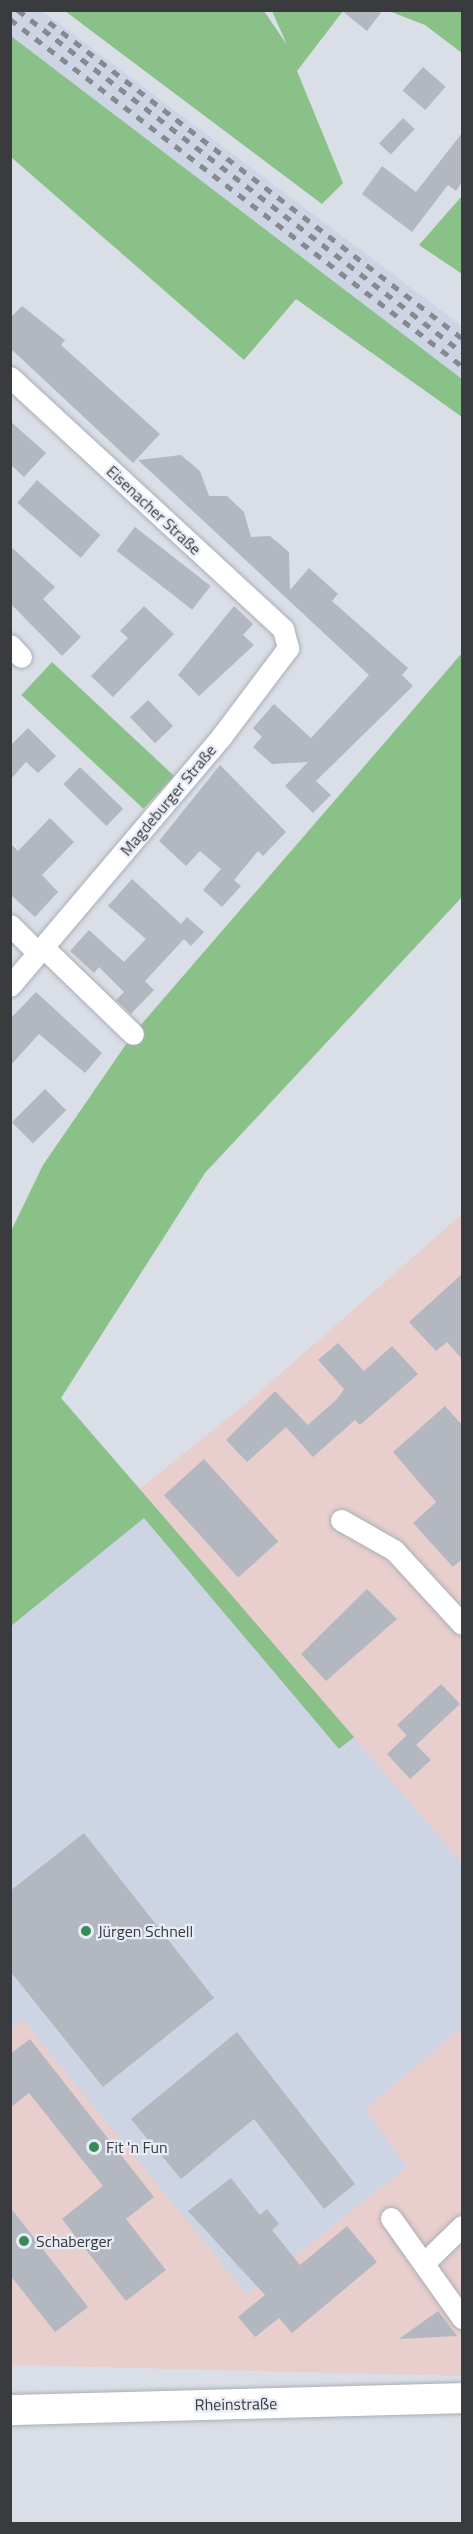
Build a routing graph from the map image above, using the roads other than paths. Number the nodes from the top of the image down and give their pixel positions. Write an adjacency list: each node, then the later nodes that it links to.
1 (10, 377): 2 (street, Eisenacher Straße)
2 (288, 648): 4 (street, Magdeburger Straße)
3 (10, 925): 4 (street)
4 (40, 950): 5 (street, Magdeburger Straße); 6 (street)
5 (10, 986)
6 (133, 1034)
7 (341, 1520): 8 (street)
8 (462, 1624)
9 (391, 2218): 11 (street)
10 (462, 2226): 11 (street)
11 (424, 2263): 12 (street)
12 (462, 2318)
13 (462, 2398): 14 (main road, Rheinstraße)
14 (10, 2410)

